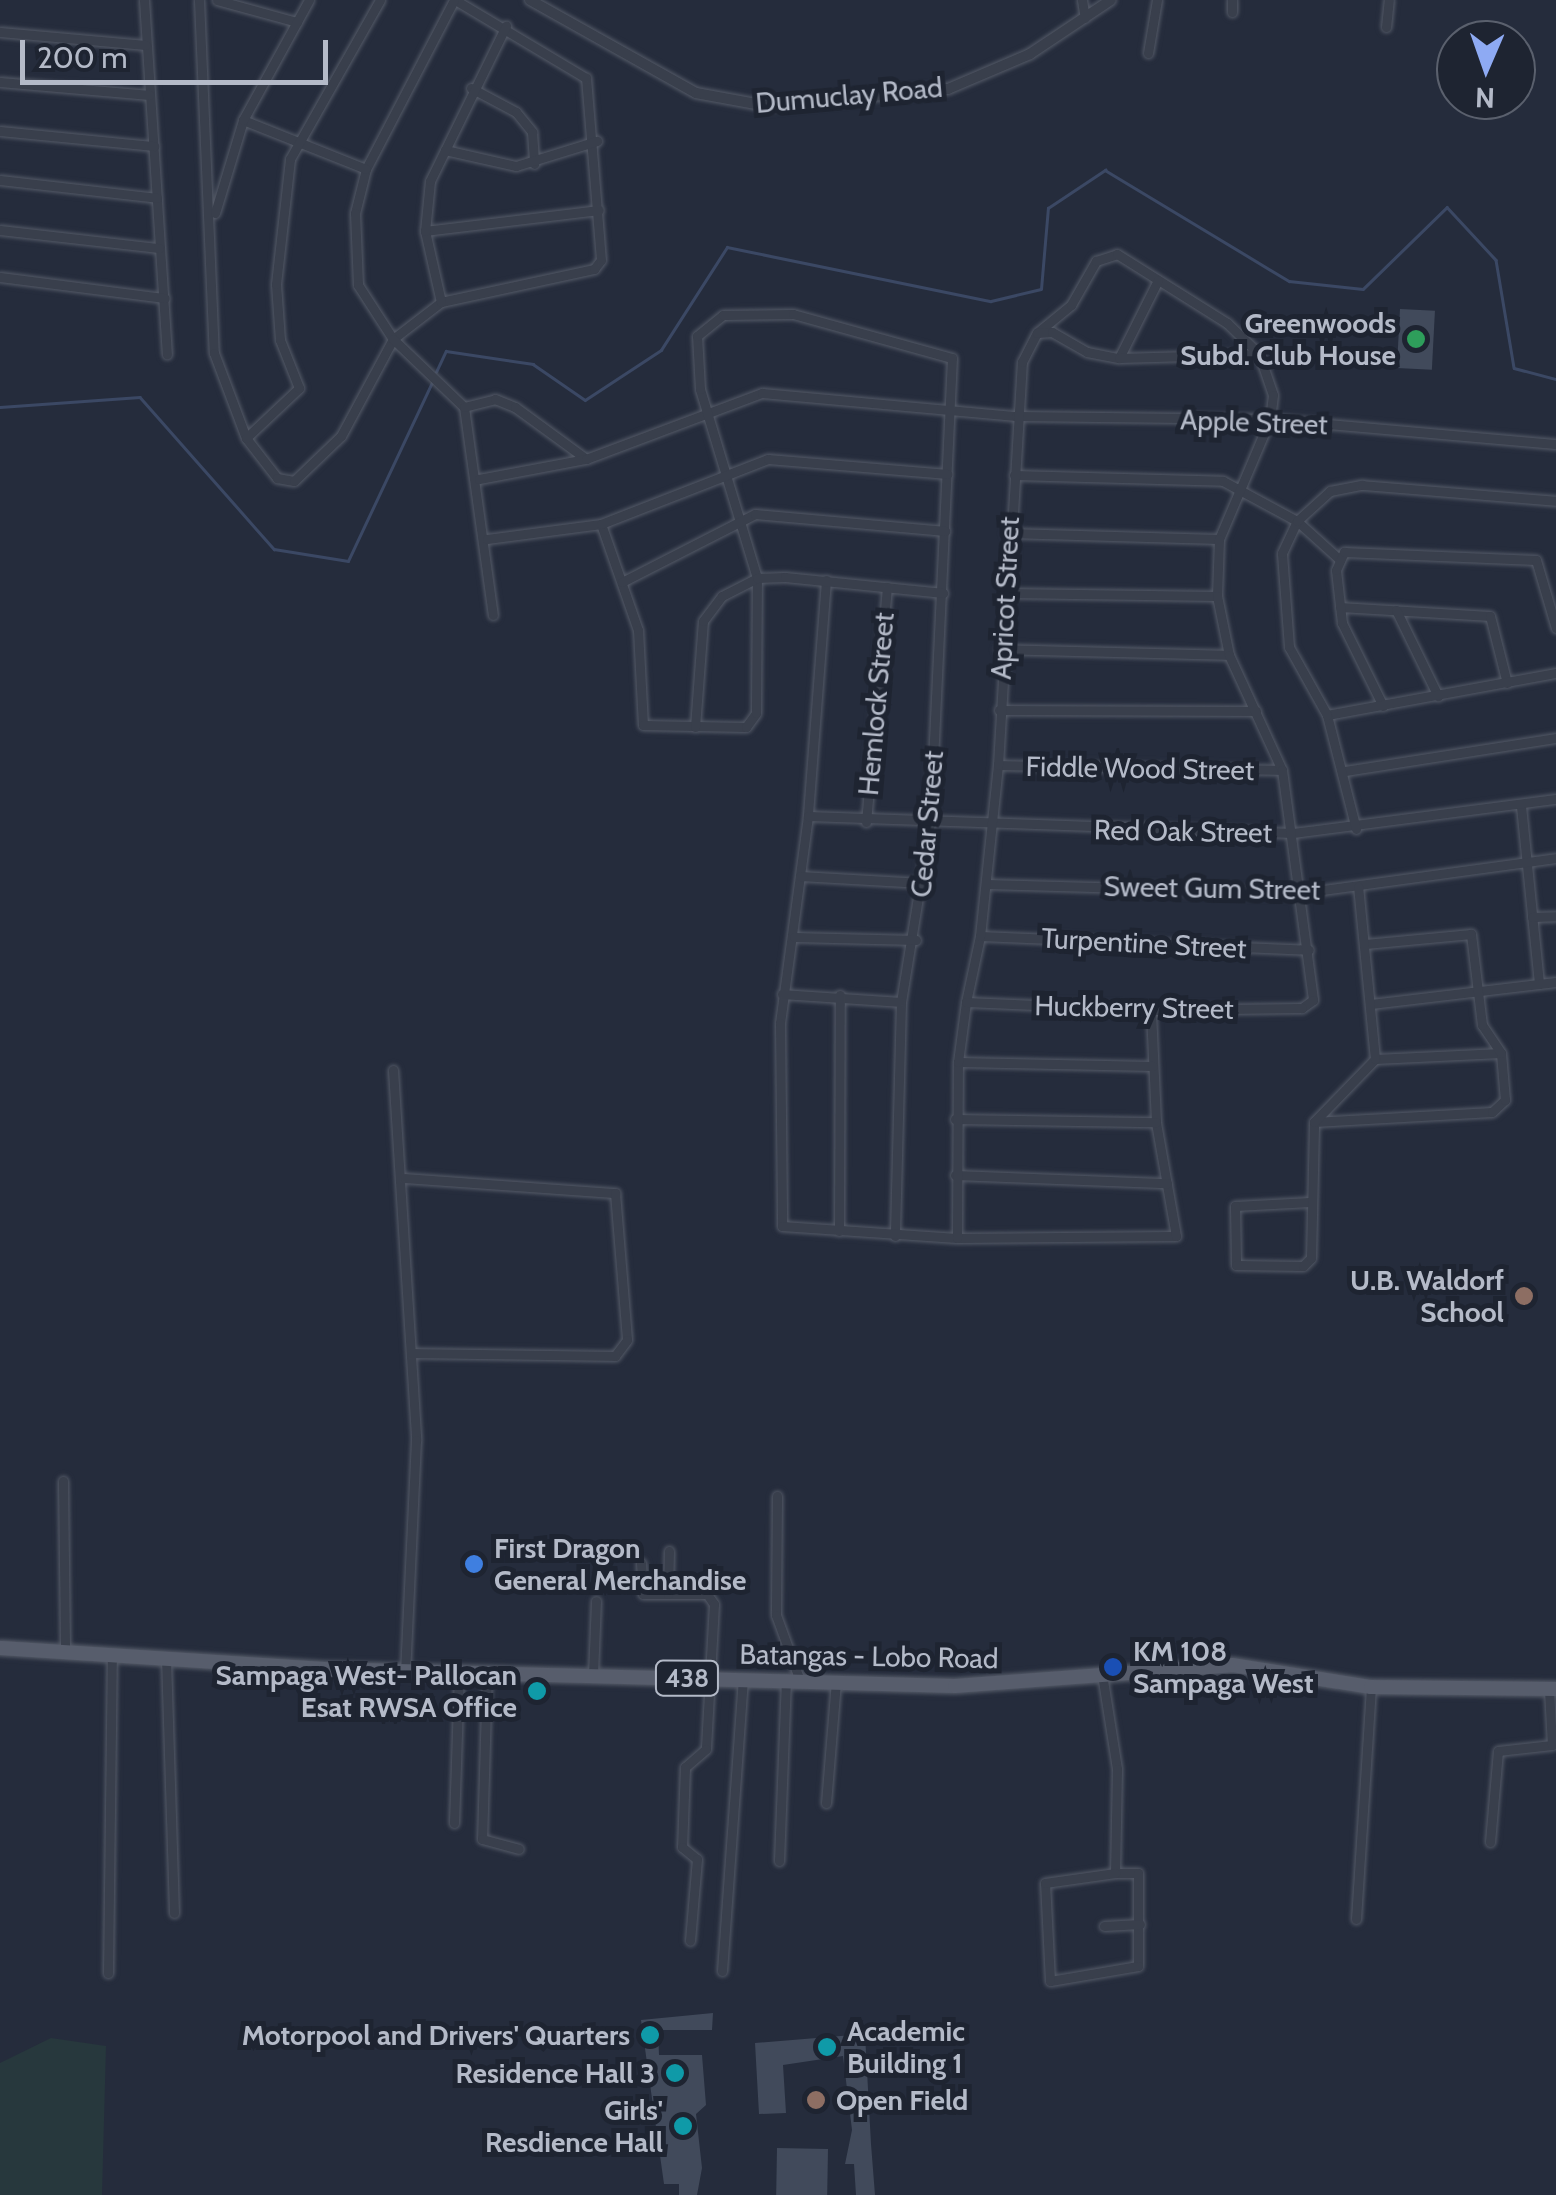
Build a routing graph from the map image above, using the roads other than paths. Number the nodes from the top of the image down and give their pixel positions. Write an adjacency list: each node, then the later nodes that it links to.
1 (144, 0): 19 (street)
2 (198, 0): 35 (street)
3 (216, 0): 15 (street)
4 (309, 0): 15 (street)
5 (380, 0): 26 (street)
6 (530, 0): 14 (street, Dumuclay Road)
7 (1082, 0): 14 (street)
8 (1111, 0): 14 (street, Dumuclay Road)
9 (1156, 0): 20 (street)
10 (1232, 0): 13 (street)
11 (1388, 0): 17 (street)
12 (456, 2): 16 (street); 31 (street)
13 (1232, 12)
14 (1086, 18)
15 (297, 22): 24 (street)
16 (506, 26): 22 (street); 27 (street)
17 (1386, 27)
18 (0, 32): 19 (street)
19 (145, 44): 23 (street)
20 (1148, 53)
21 (0, 82): 23 (street)
22 (471, 88): 29 (street); 30 (street)
23 (150, 95): 28 (street)
24 (243, 120): 26 (street); 35 (street)
25 (0, 130): 28 (street)
26 (298, 140): 31 (street); 53 (street)
27 (597, 141): 30 (street); 34 (street)
28 (154, 146): 33 (street)
29 (446, 150): 30 (street); 37 (street)
30 (534, 164)
31 (366, 169): 44 (street)
32 (0, 180): 33 (street)
33 (157, 198): 38 (street)
34 (599, 210): 37 (street); 42 (street)
35 (213, 220): 53 (street)
36 (0, 230): 38 (street)
37 (425, 231): 42 (street)
38 (160, 248): 41 (street)
39 (0, 277): 41 (street)
40 (1158, 280): 43 (street); 46 (street); 47 (street)
41 (165, 298): 45 (street)
42 (441, 302): 44 (street)
43 (1037, 333): 47 (street); 51 (street, Apricot Street)
44 (393, 339): 48 (street); 53 (street)
45 (167, 354)
46 (1260, 354): 47 (street); 52 (street)
47 (1119, 358)
48 (464, 407): 55 (street); 59 (street)
49 (951, 411): 50 (street, Apple Street); 50 (street, Cedar Street); 51 (street, Apple Street); 57 (street, Cedar Street)
50 (707, 413): 55 (street, Apple Street); 56 (street)
51 (1016, 416): 52 (street, Apple Street); 58 (street, Apricot Street)
52 (1270, 418): 54 (street, Apple Street); 60 (street)
53 (246, 438)
54 (1556, 444)
55 (586, 459): 59 (street, Apple Street)
56 (724, 471): 57 (street); 63 (street); 64 (street)
57 (947, 474): 65 (street, Cedar Street)
58 (1014, 475): 60 (street); 66 (street, Apricot Street)
59 (479, 479): 67 (street)
60 (1236, 488): 62 (street); 68 (street)
61 (1556, 501): 62 (street)
62 (1297, 520): 69 (street); 89 (street)
63 (740, 522): 65 (street); 70 (street); 72 (street)
64 (601, 524): 67 (street); 72 (street)
65 (944, 531): 75 (street, Cedar Street)
66 (1008, 533): 68 (street); 74 (street, Apricot Street)
67 (487, 539): 79 (street)
68 (1219, 539): 76 (street)
69 (1338, 559): 77 (street); 80 (street)
70 (757, 578): 71 (street); 90 (street); 90 (street)
71 (826, 580): 73 (street); 97 (street)
72 (622, 582): 90 (street)
73 (887, 586): 75 (street); 98 (street, Hemlock Street)
74 (1006, 593): 76 (street); 81 (street, Apricot Street)
75 (943, 594): 99 (street, Cedar Street)
76 (1217, 596): 82 (street)
77 (1340, 608): 78 (street); 86 (street)
78 (1396, 610): 84 (street); 85 (street)
79 (493, 615)
80 (1556, 628)
81 (1000, 649): 82 (street); 87 (street, Apricot Street)
82 (1229, 656): 88 (street)
83 (1556, 674): 84 (street)
84 (1508, 683): 85 (street)
85 (1438, 696): 86 (street)
86 (1383, 706): 89 (street)
87 (999, 710): 88 (street); 92 (street, Apricot Street)
88 (1256, 711): 93 (street)
89 (1327, 715): 94 (street)
90 (696, 728)
91 (1556, 738): 94 (street)
92 (998, 766): 93 (street, Fiddle Wood Street); 100 (street, Apricot Street)
93 (1282, 770): 102 (street)
94 (1345, 771): 101 (street)
95 (1556, 799): 96 (street, Red Oak Street)
96 (1521, 806): 101 (street, Red Oak Street); 104 (street)
97 (808, 816): 98 (street, Red Oak Street); 105 (street)
98 (866, 822): 99 (street, Red Oak Street)
99 (930, 823): 100 (street, Red Oak Street); 106 (street, Cedar Street)
100 (990, 827): 102 (street, Red Oak Street); 107 (street, Apricot Street)
101 (1356, 829): 102 (street, Red Oak Street)
102 (1293, 833): 109 (street)
103 (1556, 858): 104 (street, Sweet Gum Street)
104 (1526, 863): 108 (street, Sweet Gum Street); 111 (street)
105 (800, 876): 106 (street); 113 (street)
106 (922, 883): 114 (street, Cedar Street)
107 (986, 884): 109 (street, Sweet Gum Street); 112 (street, Apricot Street)
108 (1358, 887): 109 (street, Sweet Gum Street); 115 (street)
109 (1301, 893): 116 (street)
110 (1556, 916): 111 (street)
111 (1532, 917): 118 (street)
112 (980, 936): 116 (street, Turpentine Street); 123 (street, Apricot Street)
113 (794, 937): 114 (street); 120 (street)
114 (916, 940): 122 (street, Cedar Street)
115 (1365, 944): 119 (street); 124 (street)
116 (1309, 950): 125 (street, Huckberry Street)
117 (1556, 982): 118 (street)
118 (1539, 984): 119 (street)
119 (1477, 990): 124 (street); 126 (street)
120 (782, 994): 121 (street); 138 (street)
121 (840, 994): 122 (street); 138 (street)
122 (901, 1002): 139 (street, Cedar Street)
123 (966, 1002): 125 (street, Huckberry Street); 128 (street, Apricot Street)
124 (1371, 1004): 127 (street)
125 (1151, 1010): 129 (street)
126 (1501, 1052): 127 (street); 133 (street)
127 (1375, 1059): 133 (street)
128 (958, 1062): 129 (street); 131 (street, Apricot Street)
129 (1153, 1066): 132 (street)
130 (393, 1070): 135 (street)
131 (956, 1119): 132 (street); 134 (street, Apricot Street)
132 (1156, 1122): 136 (street)
133 (1314, 1122): 137 (street)
134 (956, 1175): 136 (street); 140 (street, Apricot Street)
135 (405, 1178): 141 (street); 141 (street)
136 (1167, 1183): 140 (street)
137 (1310, 1202): 137 (street)
138 (839, 1231): 139 (street)
139 (895, 1236): 140 (street)
140 (957, 1238)
141 (412, 1353): 152 (street)
142 (63, 1481): 149 (street)
143 (778, 1496): 159 (street)
144 (668, 1551): 146 (street)
145 (641, 1563): 146 (street)
146 (668, 1594): 157 (street)
147 (596, 1601): 156 (street)
148 (0, 1648): 149 (main road, Batangas - Lobo Road / 438)
149 (65, 1653): 150 (main road, Batangas - Lobo Road / 438)
150 (112, 1655): 151 (main road, Batangas - Lobo Road / 438); 175 (street)
151 (166, 1658): 152 (main road, Batangas - Lobo Road / 438); 169 (street)
152 (406, 1671): 153 (main road, Batangas - Lobo Road / 438)
153 (460, 1673): 154 (main road, Batangas - Lobo Road / 438); 164 (street)
154 (487, 1673): 156 (main road, Batangas - Lobo Road / 438); 166 (street)
155 (1102, 1674): 160 (main road, Batangas - Lobo Road / 438); 161 (main road, Batangas - Lobo Road / 438); 168 (street)
156 (593, 1675): 157 (main road, Batangas - Lobo Road / 438)
157 (708, 1678): 158 (main road, Batangas - Lobo Road / 438); 173 (street)
158 (743, 1679): 159 (main road, Batangas - Lobo Road / 438); 174 (street)
159 (793, 1681): 160 (main road, Batangas - Lobo Road / 438); 167 (street)
160 (836, 1682): 163 (street)
161 (1371, 1687): 162 (main road, Batangas - Lobo Road / 438); 170 (street)
162 (1552, 1689): 165 (street)
163 (826, 1803)
164 (454, 1824)
165 (1490, 1842)
166 (520, 1849)
167 (779, 1861)
168 (1115, 1872): 171 (street); 171 (street)
169 (174, 1914)
170 (1356, 1919)
171 (1140, 1924): 172 (street)
172 (1104, 1926)
173 (690, 1941)
174 (722, 1971)
175 (108, 1972)

